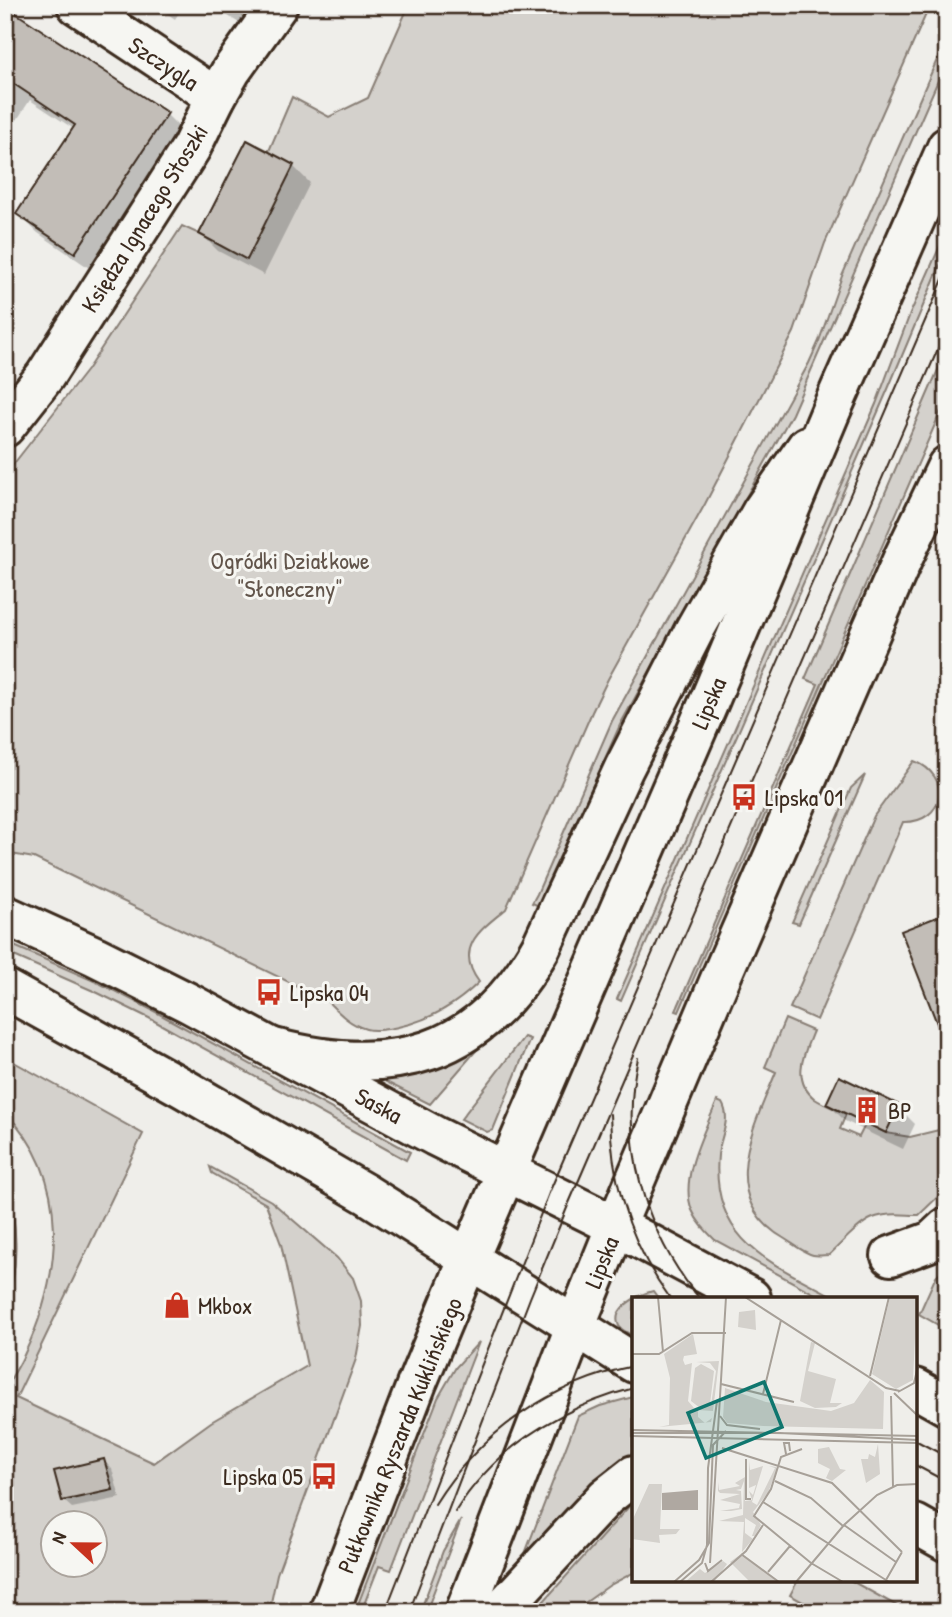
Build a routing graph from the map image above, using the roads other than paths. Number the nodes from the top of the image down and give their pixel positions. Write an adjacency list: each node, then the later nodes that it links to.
1 (77, 5): 3 (street, Szczygla)
2 (278, 5): 3 (street, Księdza Ignacego Stoszki)
3 (216, 97): 6 (street, Księdza Ignacego Stoszki)
4 (947, 147): 5 (street, Lipska)
5 (830, 413): 10 (street); 11 (street, Lipska)
6 (5, 427)
7 (947, 466): 12 (street, Lipska)
8 (5, 915): 10 (street, Saska)
9 (5, 989): 15 (street)
10 (274, 1048): 11 (street, Saska)
11 (506, 1172): 12 (street, Saska); 15 (street, Lipska)
12 (616, 1226): 16 (street, Saska); 17 (street, Lipska)
13 (947, 1227): 14 (street)
14 (891, 1256)
15 (469, 1258): 17 (street); 24 (street, Pułkownika Ryszarda Kuklińskiego)
16 (749, 1297)
17 (575, 1327): 18 (street); 25 (street)
18 (632, 1362)
19 (917, 1389): 20 (street)
20 (947, 1406)
21 (632, 1477): 26 (street)
22 (917, 1525): 23 (street)
23 (947, 1542)
24 (329, 1612)
25 (465, 1612)
26 (499, 1612)

